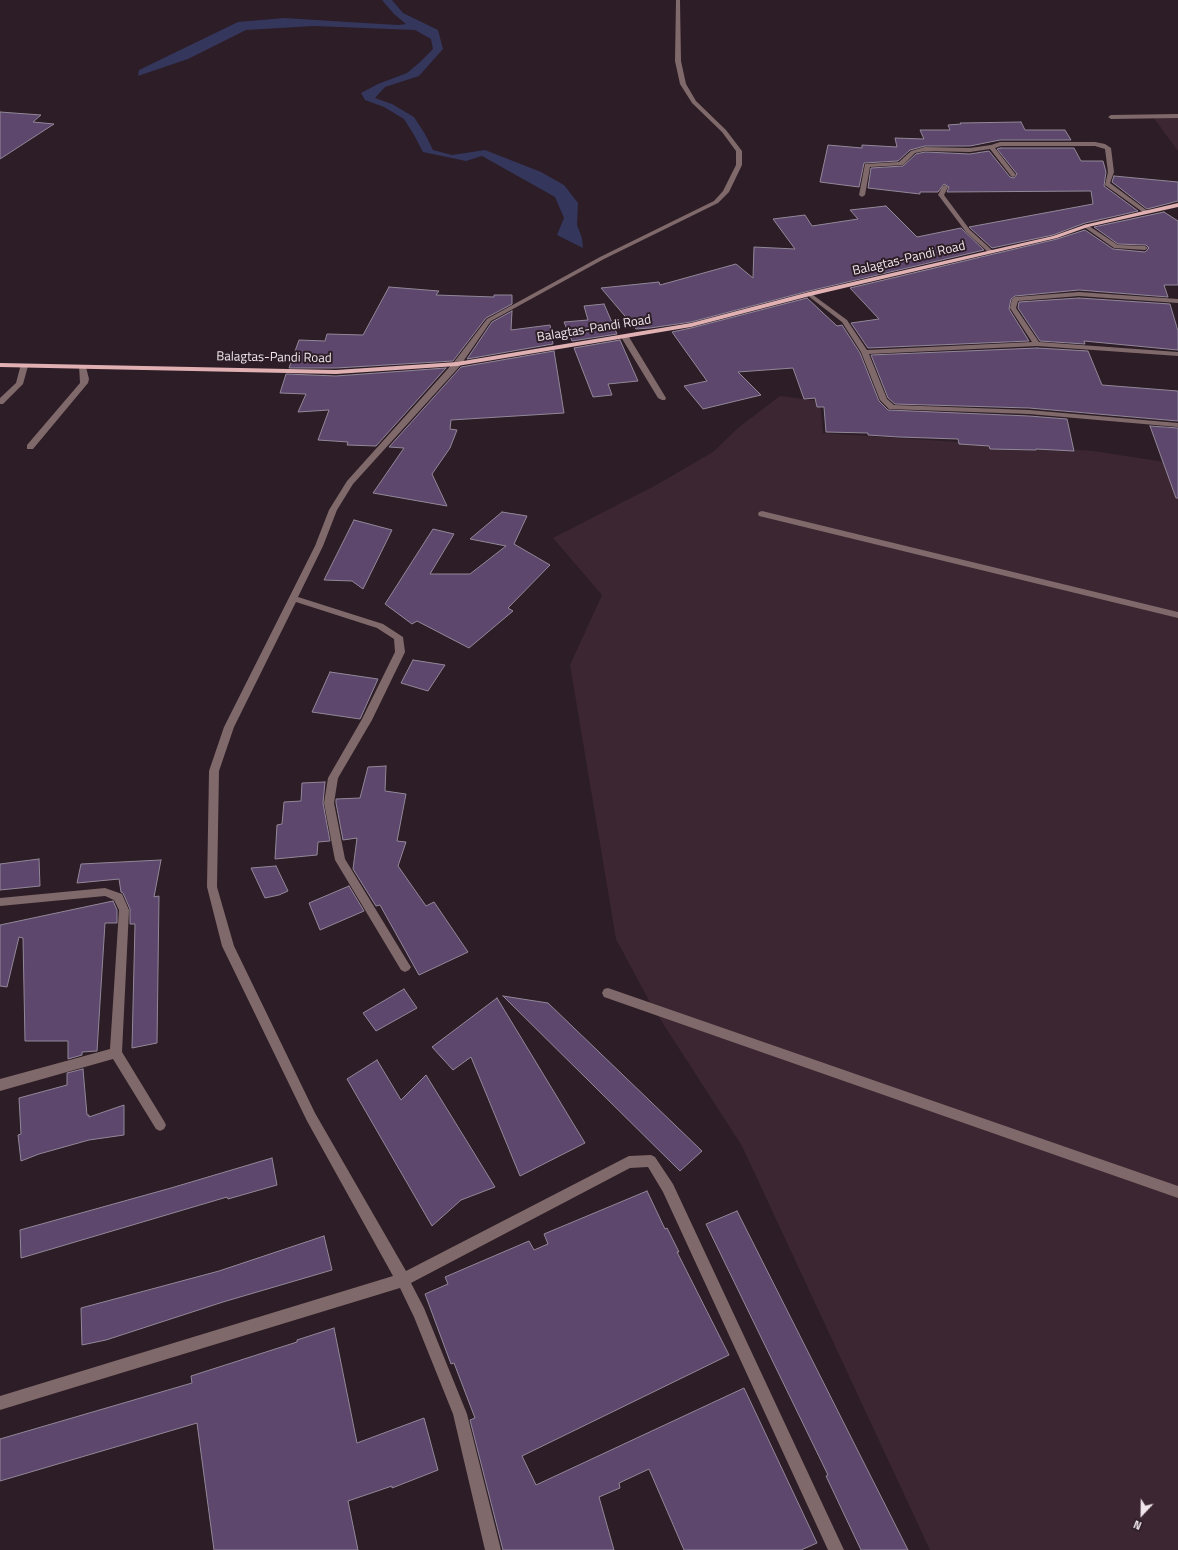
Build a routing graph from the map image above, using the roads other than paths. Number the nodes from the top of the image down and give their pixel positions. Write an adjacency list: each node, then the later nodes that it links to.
1 (678, 0): 19 (street)
2 (1178, 116): 3 (street)
3 (1111, 117)
4 (992, 147): 5 (street); 7 (street); 9 (street)
5 (1013, 175)
6 (945, 187): 12 (street)
7 (862, 195)
8 (1178, 205): 9 (main road, Balagtas-Pandi Road)
9 (1146, 212): 10 (main road, Balagtas-Pandi Road)
10 (1086, 226): 11 (street); 12 (main road, Balagtas-Pandi Road)
11 (1145, 248)
12 (991, 252): 13 (main road, Balagtas-Pandi Road)
13 (809, 294): 15 (main road, Balagtas-Pandi Road); 17 (street)
14 (1178, 301): 16 (street)
15 (625, 338): 19 (main road, Balagtas-Pandi Road); 23 (street)
16 (1037, 344): 17 (street); 18 (street)
17 (865, 352): 25 (street)
18 (1178, 354)
19 (457, 364): 22 (main road, Balagtas-Pandi Road); 28 (street)
20 (0, 365): 21 (main road, Balagtas-Pandi Road)
21 (24, 366): 22 (main road, Balagtas-Pandi Road); 24 (street)
22 (82, 367): 26 (street)
23 (662, 398)
24 (0, 402)
25 (1178, 425)
26 (30, 447)
27 (762, 514): 29 (street)
28 (293, 598): 31 (street); 37 (street)
29 (1178, 616)
30 (0, 902): 33 (street)
31 (404, 967)
32 (608, 993): 36 (street)
33 (116, 1053): 34 (street); 35 (street)
34 (0, 1085)
35 (160, 1125)
36 (1178, 1192)
37 (403, 1280): 38 (street); 39 (street); 40 (street)
38 (0, 1402)
39 (493, 1550)
40 (836, 1550)

